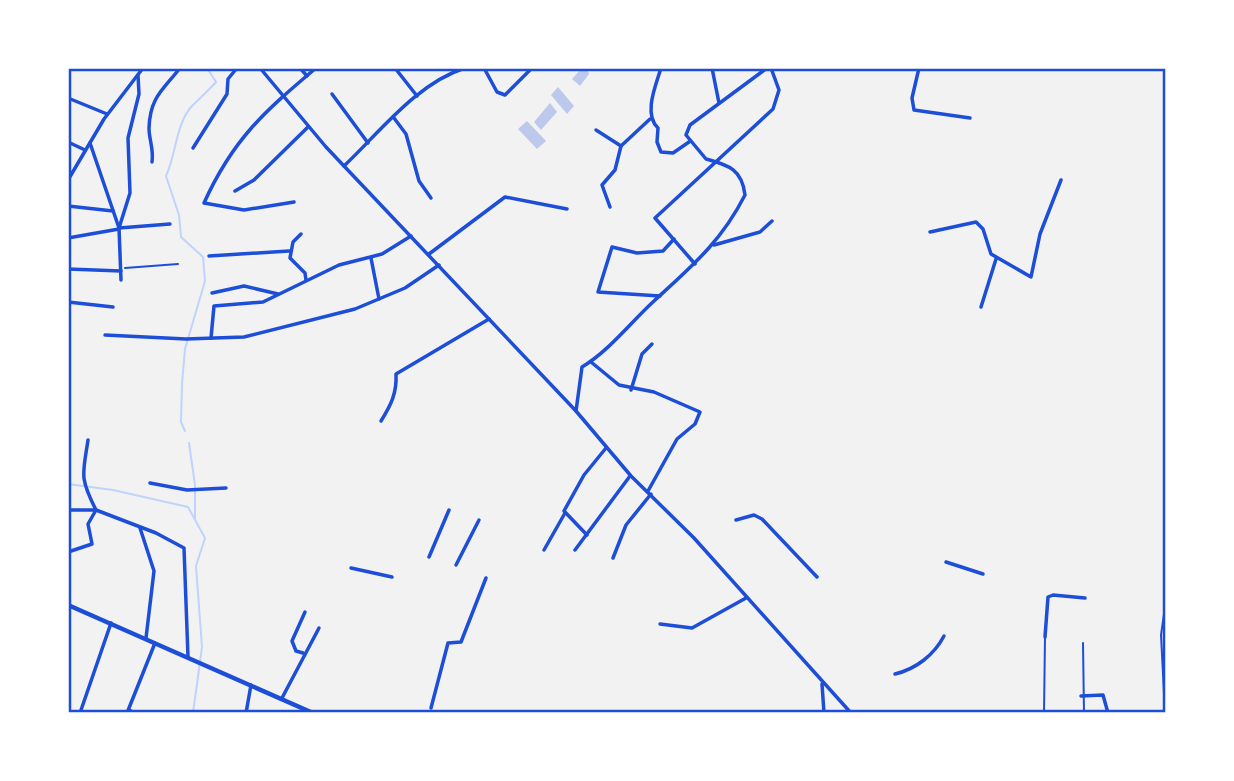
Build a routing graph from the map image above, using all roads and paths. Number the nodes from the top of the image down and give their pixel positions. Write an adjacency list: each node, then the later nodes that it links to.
1 (143, 68): 15 (street)
2 (180, 68): 36 (street)
3 (237, 68): 33 (street)
4 (260, 68): 19 (street)
5 (300, 68): 16 (street)
6 (316, 68): 16 (street)
7 (464, 68): 18 (street)
8 (484, 68): 9 (street)
9 (532, 68)
10 (661, 68): 25 (street)
11 (712, 68): 21 (street)
12 (769, 68): 21 (street); 35 (street)
13 (919, 68): 24 (street)
14 (397, 69): 18 (street)
15 (138, 75): 22 (street); 49 (street)
16 (307, 76): 19 (street)
17 (332, 94): 30 (street)
18 (417, 96): 23 (street)
19 (282, 97): 26 (street); 42 (street)
20 (68, 98): 22 (street)
21 (719, 103): 29 (street)
22 (107, 114): 31 (street)
23 (394, 118): 30 (street); 41 (street)
24 (970, 118)
25 (650, 119): 29 (street); 32 (street)
26 (308, 127): 37 (street); 40 (street)
27 (596, 130): 32 (street)
28 (68, 142): 34 (street)
29 (689, 142): 35 (street)
30 (368, 143): 37 (street)
31 (90, 144): 34 (street); 46 (street)
32 (621, 146): 44 (street)
33 (193, 148)
34 (86, 150): 38 (street)
35 (715, 161): 54 (street); 55 (street)
36 (152, 162)
37 (344, 166): 52 (street)
38 (68, 180)
39 (1062, 180): 60 (street)
40 (236, 191)
41 (431, 198)
42 (294, 202)
43 (68, 206): 46 (street)
44 (610, 206)
45 (568, 209): 57 (street)
46 (113, 211): 49 (street)
47 (772, 221): 55 (street)
48 (170, 224): 49 (street)
49 (119, 229): 53 (street); 64 (street)
50 (930, 232): 60 (street)
51 (300, 234): 56 (street)
52 (411, 236): 57 (street); 59 (street)
53 (68, 238)
54 (674, 239): 61 (street); 69 (street)
55 (714, 244): 61 (street)
56 (289, 251): 58 (street); 66 (street)
57 (428, 254): 62 (street)
58 (209, 256)
59 (372, 258): 66 (street); 70 (street)
60 (996, 258): 73 (street)
61 (695, 264): 69 (street)
62 (439, 265): 70 (street); 74 (street)
63 (68, 269): 64 (street)
64 (121, 271): 65 (street)
65 (121, 280)
66 (306, 280): 68 (street)
67 (212, 293): 68 (street)
68 (280, 295): 76 (street)
69 (660, 296): 78 (street)
70 (379, 299): 76 (street)
71 (68, 302): 72 (street)
72 (113, 307)
73 (981, 307)
74 (489, 319): 80 (street); 81 (street)
75 (105, 335): 76 (street)
76 (211, 338)
77 (652, 344): 79 (street)
78 (591, 362): 79 (street); 80 (street)
79 (631, 390): 87 (street)
80 (576, 411): 83 (street)
81 (381, 421)
82 (88, 440): 89 (street)
83 (606, 448): 84 (street); 91 (street)
84 (631, 476): 87 (street); 95 (street)
85 (150, 483): 86 (street)
86 (226, 488)
87 (650, 493): 101 (street); 110 (street)
88 (68, 510): 89 (street)
89 (96, 510): 94 (street); 99 (street)
90 (449, 510): 100 (street)
91 (565, 513): 95 (street); 97 (street)
92 (479, 520): 103 (street)
93 (736, 520): 108 (street)
94 (140, 528): 119 (street); 124 (street)
95 (586, 535): 98 (street)
96 (1166, 547): 105 (lane)
97 (544, 550)
98 (575, 551)
99 (68, 552)
100 (429, 557)
101 (613, 558)
102 (946, 562): 106 (street)
103 (457, 565)
104 (351, 568): 107 (street)
105 (1166, 571)
106 (984, 574)
107 (392, 577)
108 (817, 577)
109 (486, 579): 130 (street)
110 (746, 598): 116 (street); 126 (street)
111 (1086, 598): 120 (street)
112 (1166, 600): 141 (lane)
113 (68, 605): 115 (main road)
114 (305, 612): 123 (street)
115 (111, 622): 119 (main road); 132 (street)
116 (660, 624)
117 (319, 628): 123 (street)
118 (944, 636): 125 (street)
119 (146, 638): 121 (main road)
120 (1045, 638): 138 (lane)
121 (156, 642): 124 (main road); 131 (street)
122 (1083, 643): 128 (lane)
123 (304, 653): 129 (street)
124 (190, 658): 127 (main road)
125 (895, 674)
126 (822, 682): 136 (street); 137 (street)
127 (251, 685): 129 (main road); 134 (street)
128 (1081, 696): 139 (lane); 140 (street)
129 (282, 698): 135 (main road)
130 (431, 708)
131 (128, 711): 133 (street)
132 (80, 713)
133 (135, 713)
134 (246, 713)
135 (313, 713)
136 (824, 713)
137 (852, 713)
138 (1044, 713)
139 (1084, 713)
140 (1108, 713)
141 (1165, 713)

